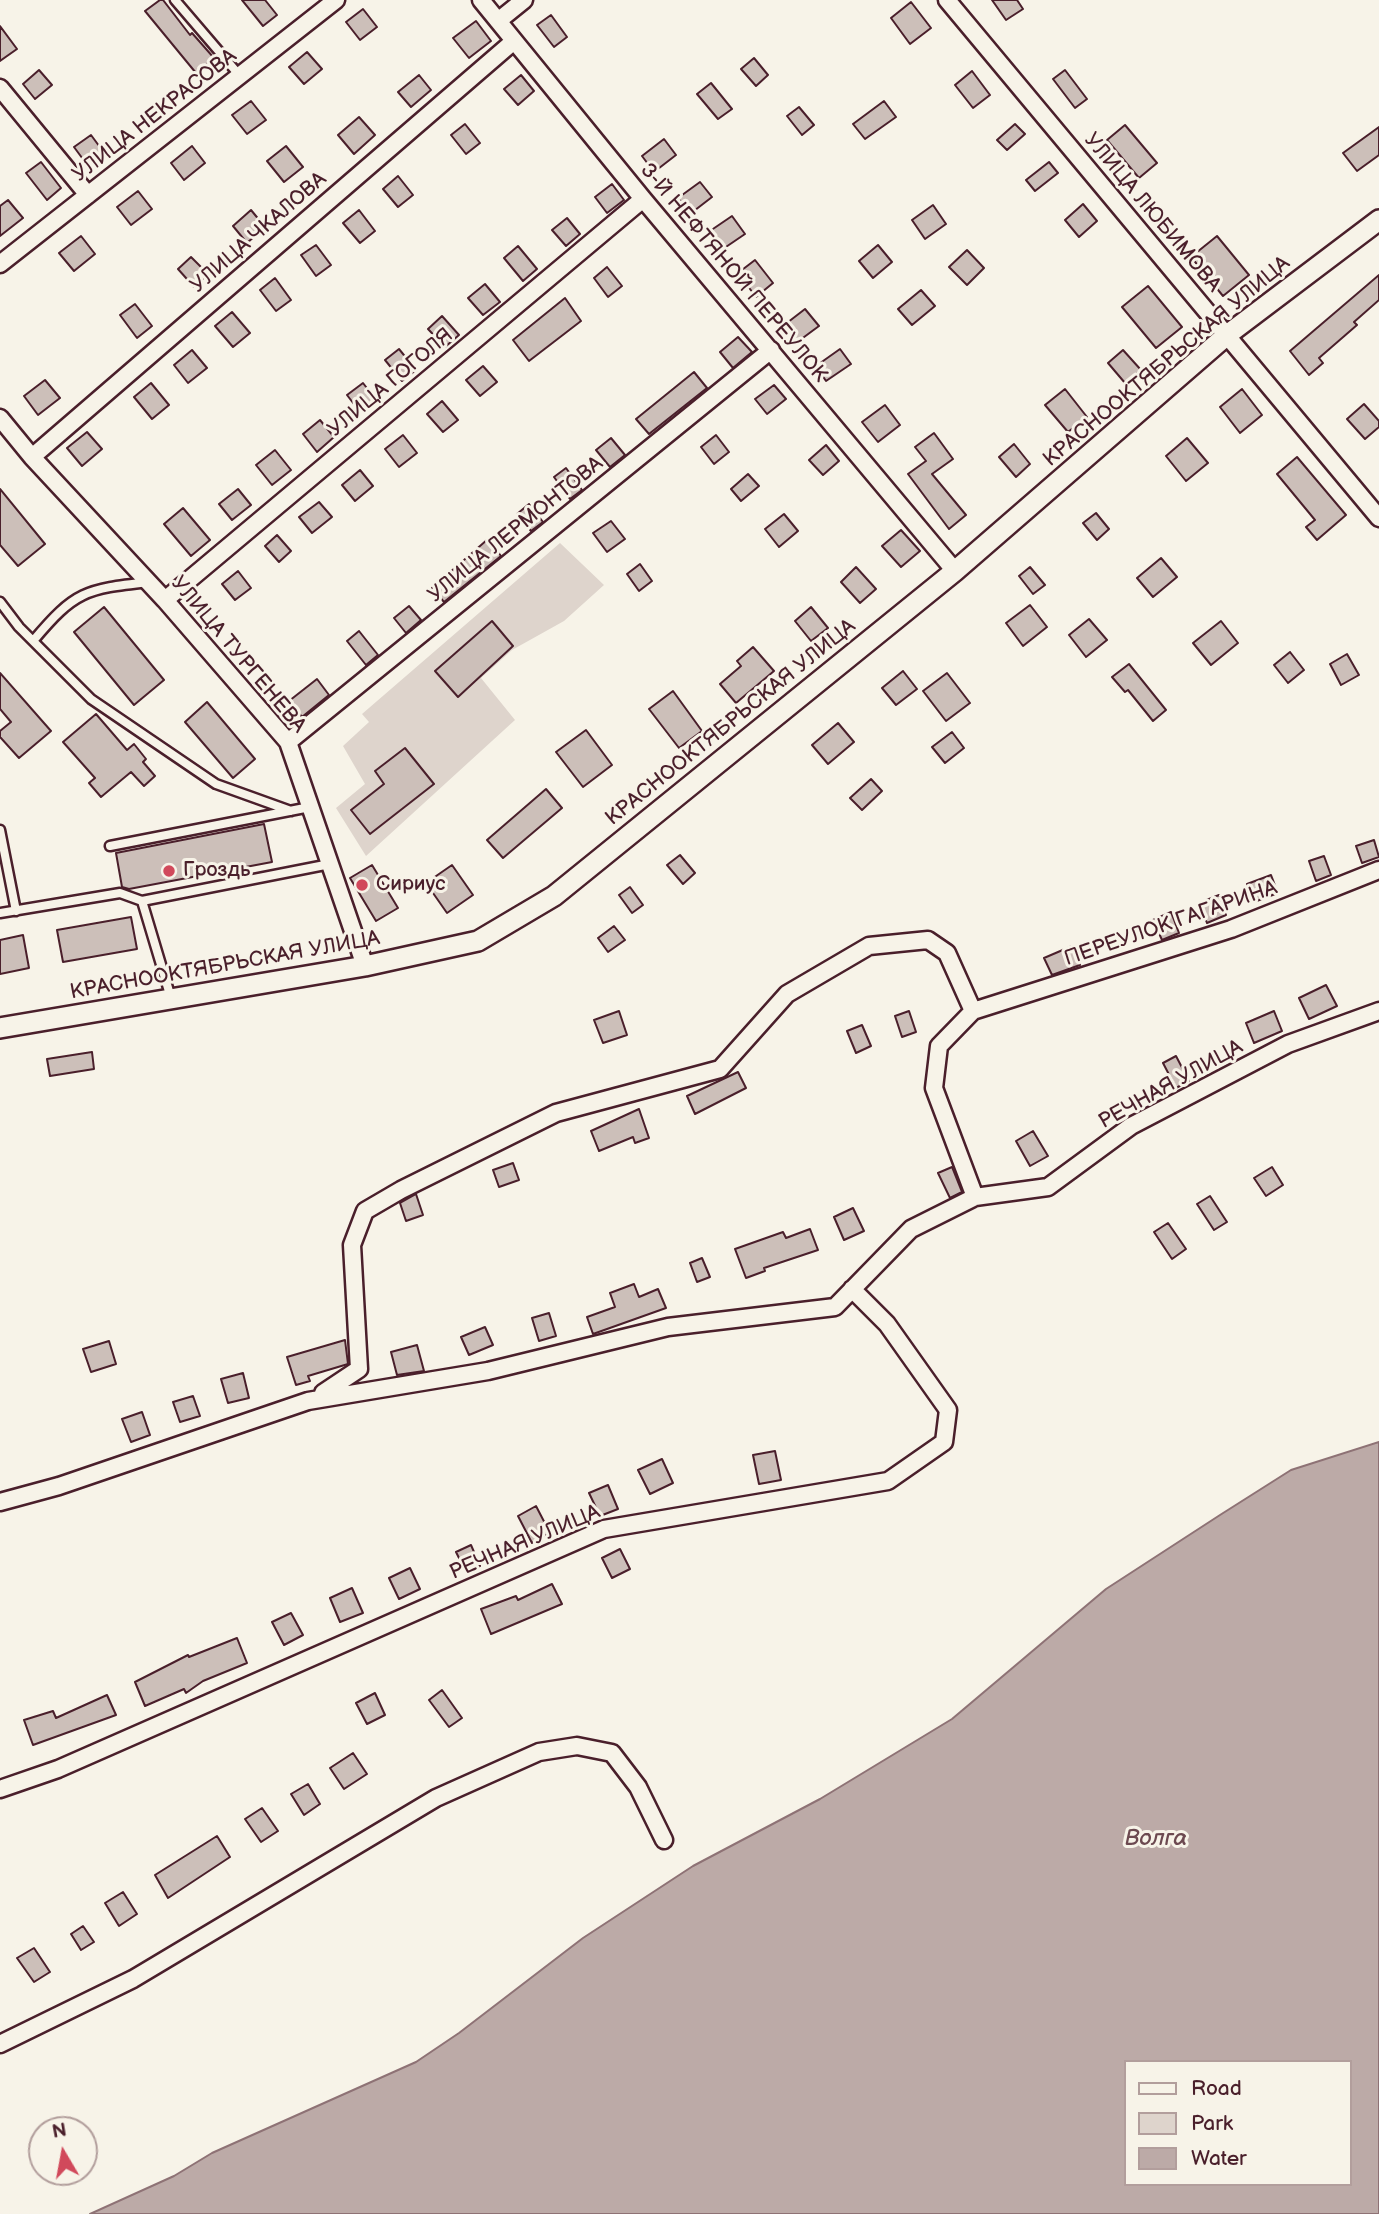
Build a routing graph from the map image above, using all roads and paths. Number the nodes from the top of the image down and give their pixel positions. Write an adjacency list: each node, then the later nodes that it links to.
1 (176, 0): 8 (lane)
2 (336, 0): 8 (street, УЛИЦА НЕКРАСОВА)
3 (481, 0): 6 (street, 3-Й НЕФТЯНОЙ ПЕРЕУЛОК)
4 (524, 0): 6 (street)
5 (947, 0): 14 (street, УЛИЦА ЛЮБИМОВА)
6 (498, 21): 7 (street, 3-Й НЕФТЯНОЙ ПЕРЕУЛОК)
7 (514, 41): 11 (street, 3-Й НЕФТЯНОЙ ПЕРЕУЛОК); 17 (street, УЛИЦА ЧКАЛОВА)
8 (240, 76): 10 (street, УЛИЦА НЕКРАСОВА)
9 (0, 88): 10 (street)
10 (88, 195): 13 (street, УЛИЦА НЕКРАСОВА)
11 (643, 199): 15 (street, 3-Й НЕФТЯНОЙ ПЕРЕУЛОК); 21 (street, УЛИЦА ГОГОЛЯ)
12 (1379, 220): 14 (street, КРАСНООКТЯБРЬСКАЯ УЛИЦА)
13 (0, 264)
14 (1227, 335): 18 (street, УЛИЦА ЛЮБИМОВА); 19 (street, КРАСНООКТЯБРЬСКАЯ УЛИЦА)
15 (771, 350): 19 (street, 3-Й НЕФТЯНОЙ ПЕРЕУЛОК); 24 (street, УЛИЦА ЛЕРМОНТОВА)
16 (0, 418): 17 (street, УЛИЦА ТУРГЕНЕВА)
17 (32, 457): 20 (street, УЛИЦА ТУРГЕНЕВА)
18 (1379, 518)
19 (955, 571): 34 (street, КРАСНООКТЯБРЬСКАЯ УЛИЦА)
20 (149, 582): 21 (street, УЛИЦА ТУРГЕНЕВА); 23 (lane)
21 (165, 600): 24 (street, УЛИЦА ТУРГЕНЕВА)
22 (0, 603): 23 (lane)
23 (33, 641): 26 (lane)
24 (288, 742): 25 (street, УЛИЦА ТУРГЕНЕВА)
25 (310, 807): 26 (lane); 29 (street, УЛИЦА ТУРГЕНЕВА)
26 (291, 811): 28 (lane)
27 (0, 830): 32 (lane)
28 (110, 846)
29 (330, 864): 31 (lane); 34 (street, УЛИЦА ТУРГЕНЕВА)
30 (1379, 870): 36 (street, ПЕРЕУЛОК ГАГАРИНА)
31 (142, 901): 32 (lane); 35 (lane)
32 (16, 911): 33 (lane)
33 (0, 914)
34 (365, 966): 35 (street, КРАСНООКТЯБРЬСКАЯ УЛИЦА)
35 (171, 998): 38 (street, КРАСНООКТЯБРЬСКАЯ УЛИЦА)
36 (974, 1011): 39 (street); 41 (street)
37 (1379, 1011): 39 (street, РЕЧНАЯ УЛИЦА)
38 (0, 1028)
39 (975, 1197): 40 (street, РЕЧНАЯ УЛИЦА)
40 (852, 1289): 41 (street, РЕЧНАЯ УЛИЦА); 43 (street, РЕЧНАЯ УЛИЦА)
41 (309, 1401): 42 (street, РЕЧНАЯ УЛИЦА)
42 (0, 1502)
43 (0, 1789)
44 (664, 1840): 45 (street)
45 (0, 2044)

